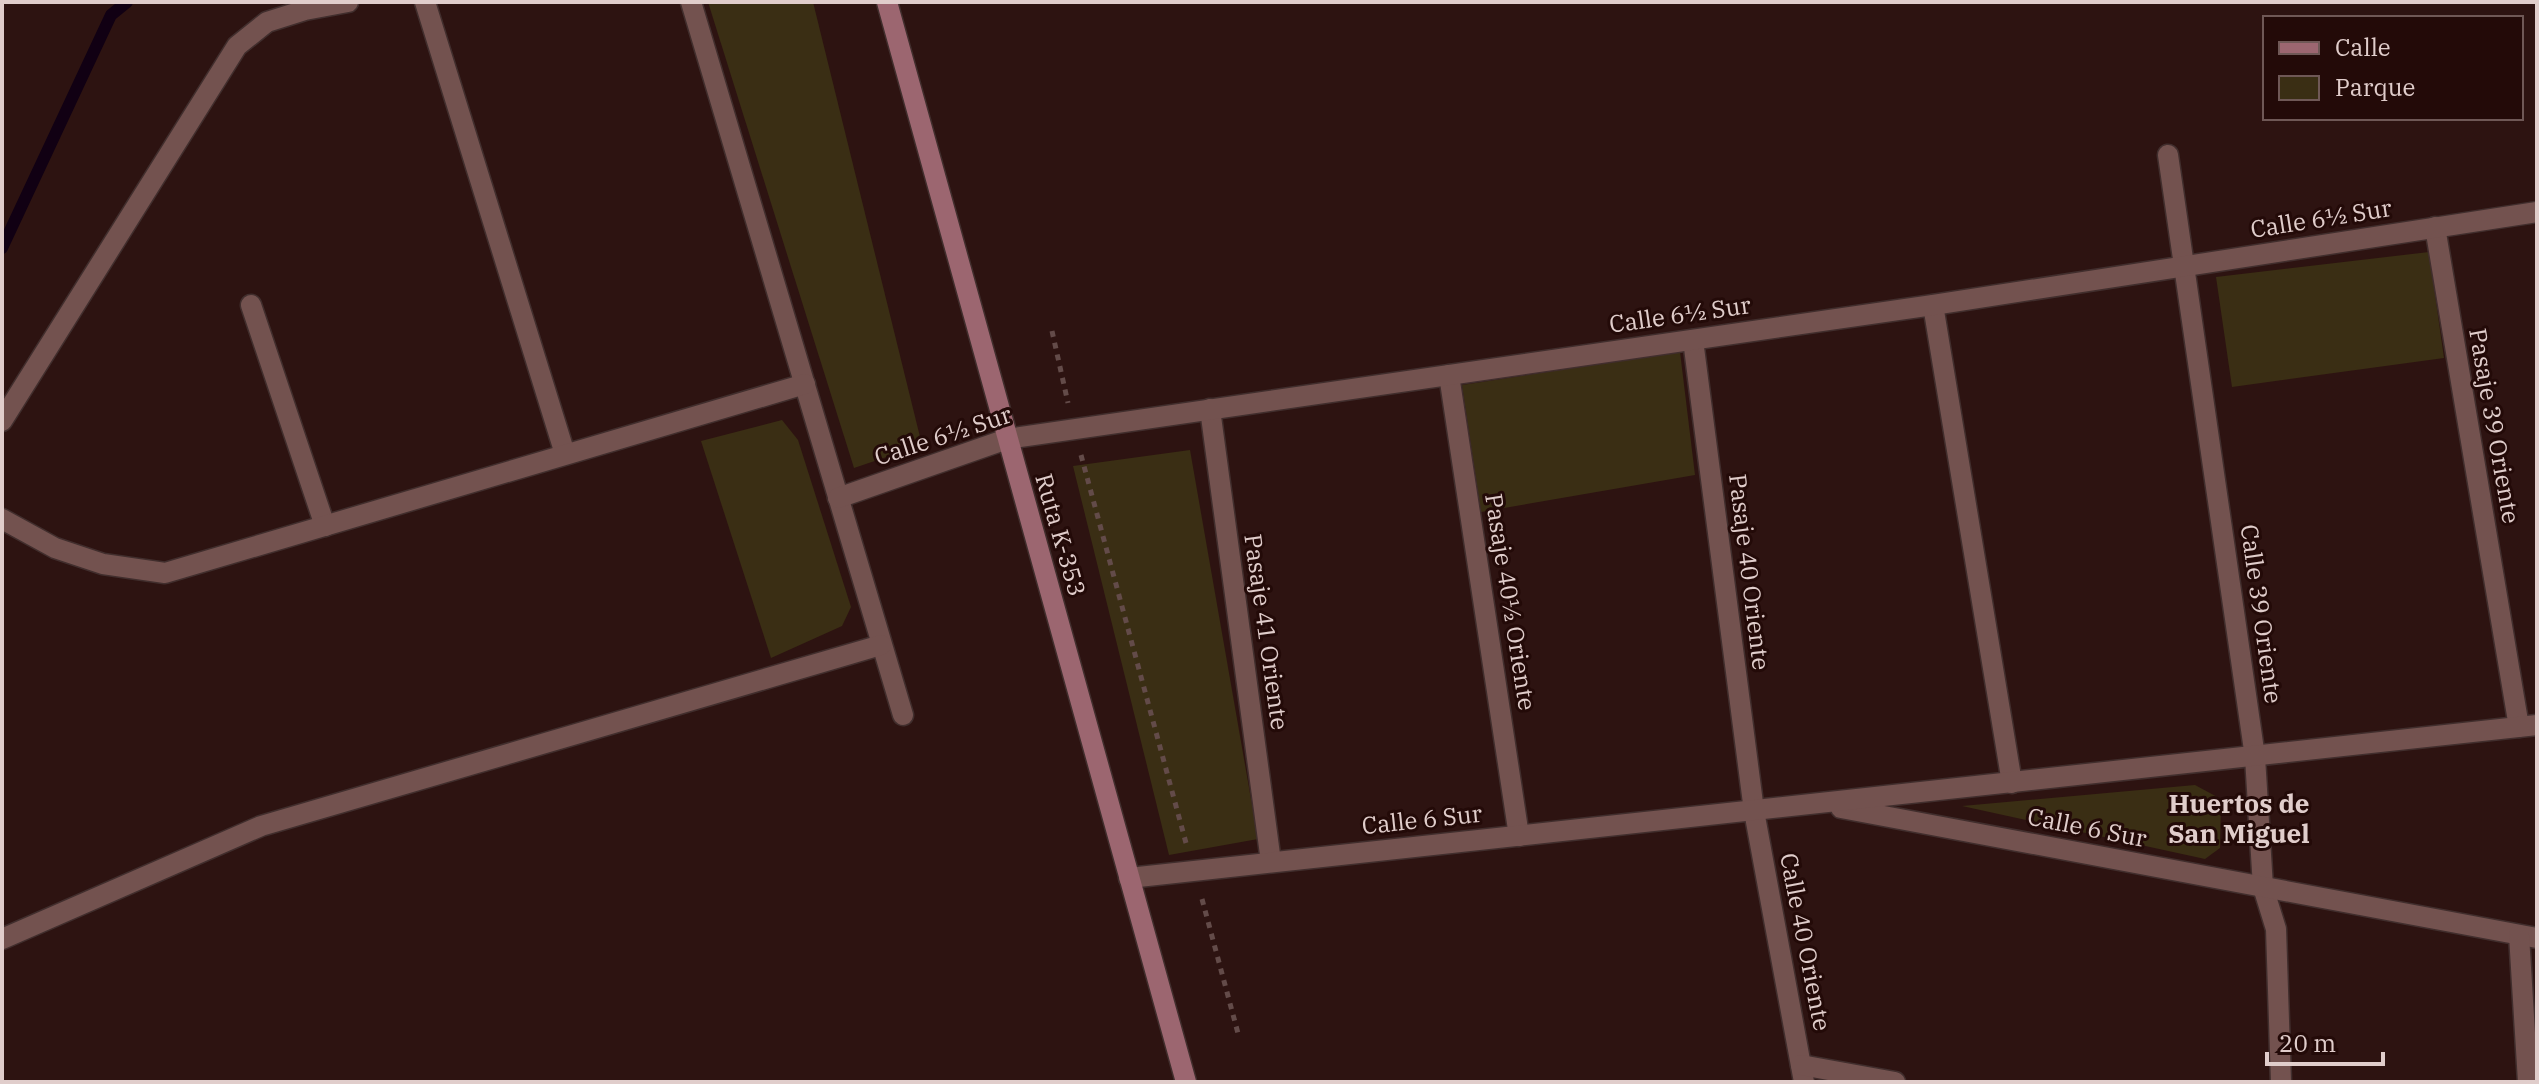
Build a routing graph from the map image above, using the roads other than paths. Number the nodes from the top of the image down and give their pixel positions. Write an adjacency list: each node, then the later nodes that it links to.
1 (348, 2): 15 (street)
2 (425, 2): 17 (street)
3 (691, 2): 13 (street)
4 (887, 2): 16 (street, Ruta K-353)
5 (2168, 155): 8 (street, Calle 39 Oriente)
6 (2537, 212): 7 (street, Calle 6½ Sur)
7 (2435, 227): 8 (street, Calle 6½ Sur); 23 (street, Pasaje 39 Oriente)
8 (2184, 266): 10 (street, Calle 6½ Sur); 24 (street, Calle 39 Oriente)
9 (251, 305): 20 (street)
10 (1933, 305): 11 (street, Calle 6½ Sur); 25 (street)
11 (1693, 340): 12 (street, Calle 6½ Sur); 27 (street, Pasaje 40 Oriente)
12 (1449, 375): 14 (street, Calle 6½ Sur); 28 (street, Pasaje 40½ Oriente)
13 (805, 384): 17 (street); 18 (street)
14 (1210, 409): 16 (street, Calle 6½ Sur); 29 (street, Pasaje 41 Oriente)
15 (2, 421)
16 (1007, 439): 18 (street, Calle 6½ Sur); 30 (street, Ruta K-353)
17 (565, 454): 20 (street)
18 (838, 498): 21 (street)
19 (2, 519): 20 (street)
20 (325, 526)
21 (881, 645): 22 (street); 33 (street)
22 (903, 715)
23 (2528, 726): 24 (street, Calle 6 Sur)
24 (2255, 757): 25 (street, Calle 6 Sur); 31 (street, Calle 39 Oriente)
25 (2012, 783): 26 (street, Calle 6 Sur)
26 (1816, 804): 27 (street, Calle 6 Sur); 31 (street, Calle 6 Sur)
27 (1754, 811): 28 (street, Calle 6 Sur); 34 (street, Calle 40 Oriente)
28 (1519, 836): 29 (street, Calle 6 Sur)
29 (1271, 862): 30 (street, Calle 6 Sur)
30 (1129, 878): 35 (street, Ruta K-353)
31 (2263, 887): 32 (street, Calle 6 Sur); 37 (street, Calle 39 Oriente)
32 (2528, 936): 38 (street)
33 (2, 939)
34 (1803, 1073): 36 (street)
35 (1186, 1082)
36 (1895, 1082)
37 (2281, 1082)
38 (2528, 1082)

